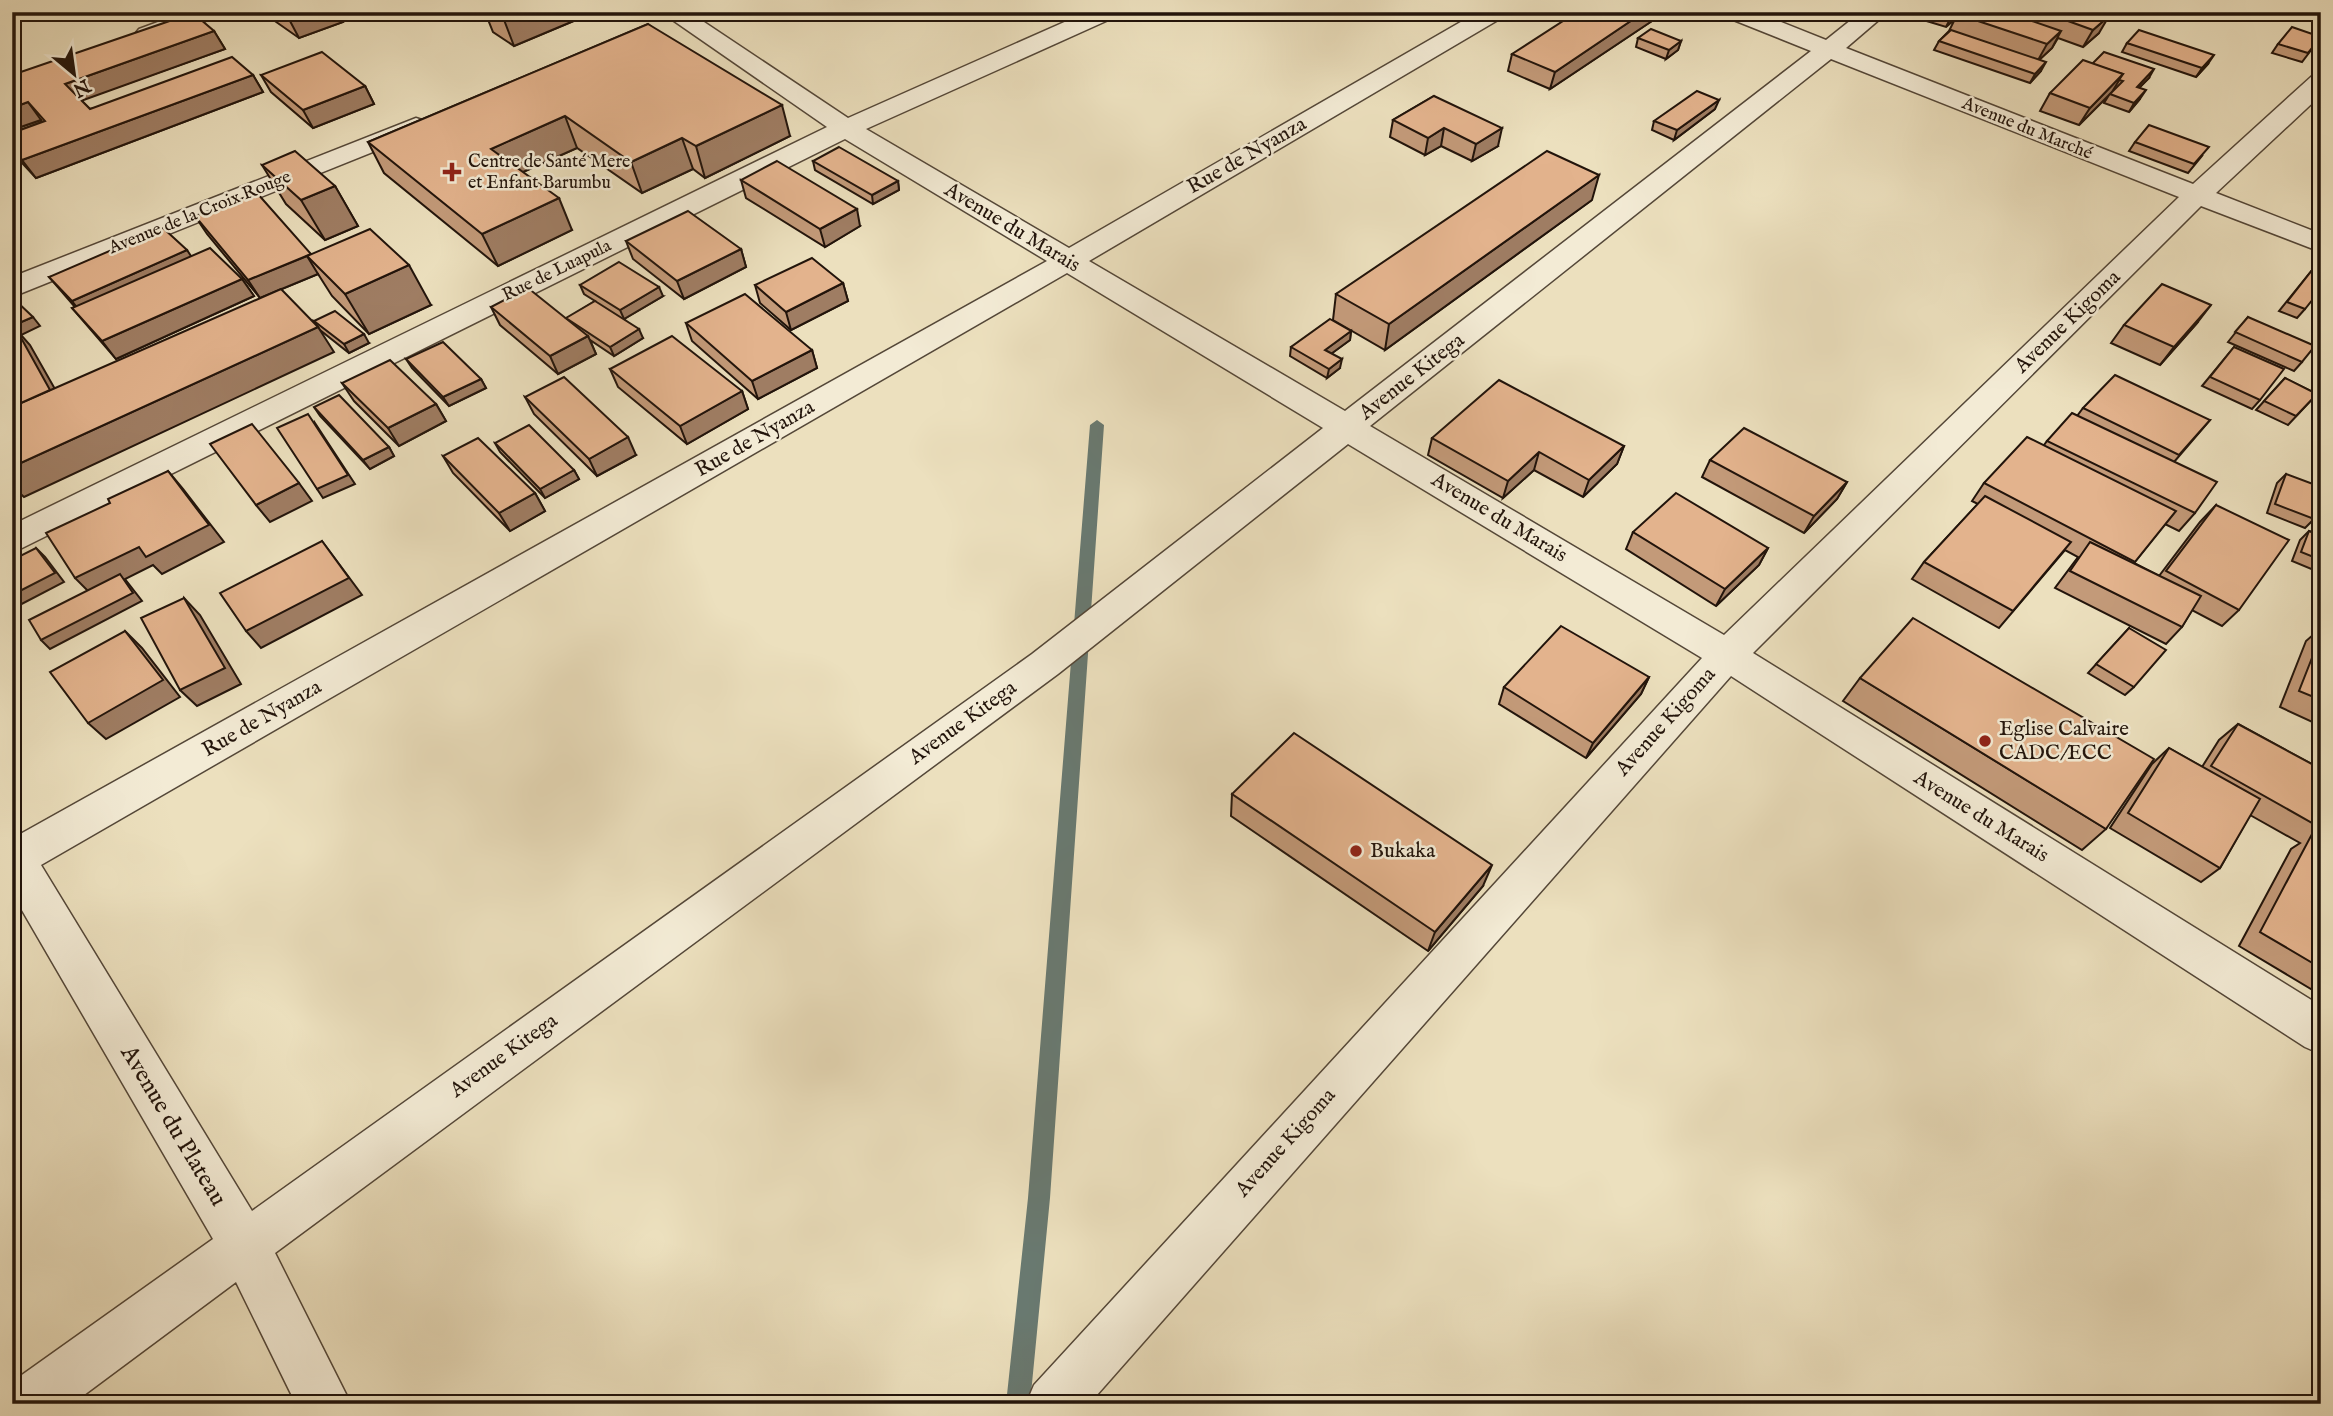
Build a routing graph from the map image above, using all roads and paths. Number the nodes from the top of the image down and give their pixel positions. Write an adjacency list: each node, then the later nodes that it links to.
1 (208, 12): 7 (street)
2 (1107, 12): 11 (street, Rue de Luapula)
3 (1494, 12): 14 (street, Rue de Nyanza)
4 (1734, 12): 8 (street, Avenue du Marché)
5 (1876, 12): 8 (street, Avenue Kitega)
6 (679, 18): 11 (street, Avenue du Marais)
7 (125, 41)
8 (1827, 48): 12 (street, Avenue du Marché); 16 (street, Avenue Kitega)
9 (2321, 81): 12 (street, Avenue Kigoma)
10 (438, 117): 15 (street, Avenue de la Croix Rouge)
11 (846, 128): 14 (street, Avenue du Marais); 17 (street, Rue de Luapula)
12 (2196, 196): 13 (street, Avenue du Marché); 18 (street, Avenue Kigoma)
13 (2321, 244)
14 (1068, 261): 16 (street, Avenue du Marais); 19 (street, Rue de Nyanza)
15 (12, 288)
16 (1349, 428): 18 (street, Avenue du Marais); 21 (street, Avenue Kitega)
17 (12, 541)
18 (1727, 655): 20 (street, Avenue du Marais); 24 (street, Avenue Kigoma)
19 (13, 857): 21 (street, Avenue du Plateau)
20 (2321, 1032)
21 (244, 1244): 22 (street, Avenue Kitega); 23 (street, Avenue du Plateau)
22 (27, 1404)
23 (324, 1404)
24 (1053, 1404)

